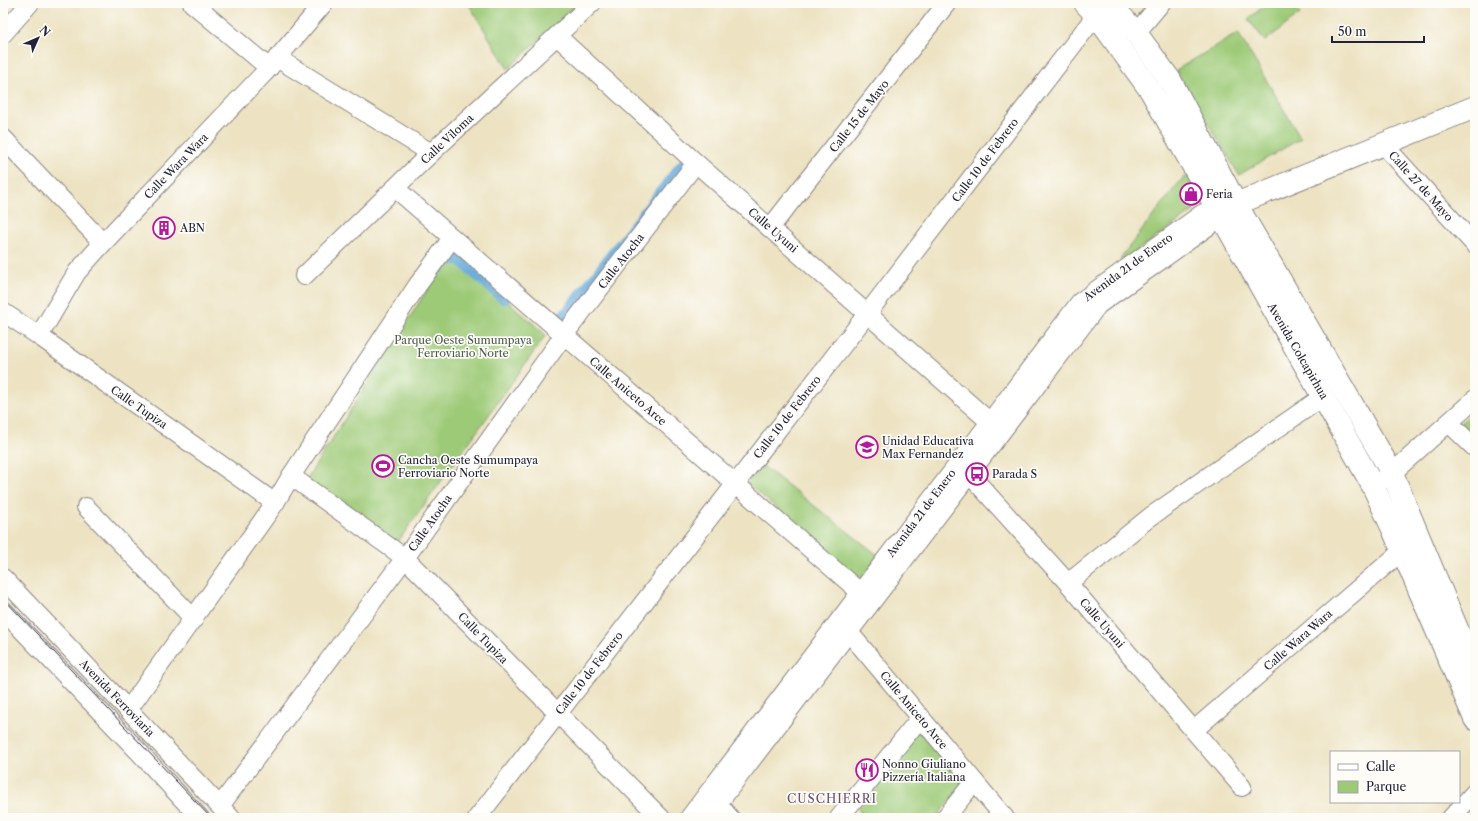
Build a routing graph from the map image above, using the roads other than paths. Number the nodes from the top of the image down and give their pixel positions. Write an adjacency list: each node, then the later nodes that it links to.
1 (30, 3): 9 (street)
2 (192, 3): 11 (street)
3 (324, 3): 11 (street, Calle Wara Wara)
4 (592, 3): 10 (street, Calle Viloma)
5 (947, 3): 19 (street, Calle 15 de Mayo)
6 (1161, 3): 8 (street)
7 (1097, 7): 8 (main road, Avenida Colcapirhua); 18 (main road, Avenida Colcapirhua); 25 (street, Calle 10 de Febrero)
8 (1136, 33): 18 (main road, Avenida Colcapirhua)
9 (3, 34)
10 (557, 36): 15 (street, Calle Viloma); 16 (street, Calle Uyuni)
11 (273, 63): 15 (street); 21 (street, Calle Wara Wara)
12 (1475, 107): 14 (main road, Avenida 21 de Enero)
13 (3, 138): 21 (street)
14 (1384, 144): 18 (main road, Avenida 21 de Enero); 22 (street, Calle 27 de Mayo)
15 (431, 154): 17 (street, Calle Viloma)
16 (696, 163): 19 (street, Calle Uyuni); 26 (street, Calle Atocha)
17 (395, 188): 20 (street, Calle Aniceto Arce); 23 (street, Calle Viloma)
18 (1228, 209): 28 (main road, Avenida Colcapirhua); 30 (street, Avenida 21 de Enero); 33 (street, Avenida 21 de Enero); 34 (main road, Avenida Colcapirhua)
19 (770, 228): 25 (street, Calle Uyuni)
20 (452, 238): 26 (street, Calle Aniceto Arce); 35 (street)
21 (103, 243): 27 (street, Calle Wara Wara)
22 (1475, 245)
23 (304, 276)
24 (3, 312): 27 (street, Calle Tupiza)
25 (867, 314): 30 (street, Calle Uyuni); 36 (street, Calle 10 de Febrero)
26 (564, 335): 36 (street, Calle Aniceto Arce); 41 (street, Calle Atocha)
27 (39, 336): 38 (street, Calle Tupiza)
28 (1324, 396): 37 (main road, Avenida Colcapirhua); 43 (street)
29 (1475, 399): 31 (street)
30 (990, 422): 33 (street, Avenida 21 de Enero)
31 (1449, 423): 32 (street); 34 (street)
32 (1475, 448)
33 (964, 469): 43 (street, Calle Uyuni); 44 (street, Avenida 21 de Enero); 47 (street, Avenida 21 de Enero)
34 (1392, 473): 37 (street); 48 (main road, Avenida Colcapirhua)
35 (291, 476): 38 (street); 41 (street, Calle Tupiza)
36 (735, 484): 44 (street, Calle Aniceto Arce); 50 (street, Calle 10 de Febrero)
37 (1373, 486): 40 (main road, Avenida Colcapirhua)
38 (275, 503): 46 (street)
39 (86, 507): 46 (street)
40 (1402, 551): 52 (main road, Avenida Colcapirhua); 53 (street, Calle Wara Wara)
41 (405, 558): 50 (street, Calle Tupiza); 58 (street, Calle Atocha)
42 (3, 578): 49 (street, Avenida Ferroviaria)
43 (1068, 583): 53 (street, Calle Uyuni)
44 (861, 593): 47 (street, Avenida 21 de Enero)
45 (3, 610): 60 (street, Avenida Ferroviaria)
46 (194, 619): 49 (street)
47 (845, 626): 51 (street, Calle Aniceto Arce); 57 (street, Avenida 21 de Enero); 63 (street, Avenida 21 de Enero)
48 (1475, 672)
49 (128, 710): 58 (street, Avenida Ferroviaria)
50 (558, 714): 61 (street, Calle 10 de Febrero); 62 (street, Calle Tupiza)
51 (920, 717): 54 (street, Calle Aniceto Arce); 59 (street)
52 (1475, 720)
53 (1194, 730): 55 (street, Calle Uyuni)
54 (974, 782): 65 (street); 66 (street, Calle Aniceto Arce)
55 (1242, 787)
56 (1475, 792): 67 (street)
57 (713, 811): 64 (street)
58 (226, 812)
59 (848, 815)
60 (200, 818)
61 (477, 818)
62 (661, 818)
63 (689, 818)
64 (730, 818)
65 (945, 818)
66 (1005, 818)
67 (1452, 818)

